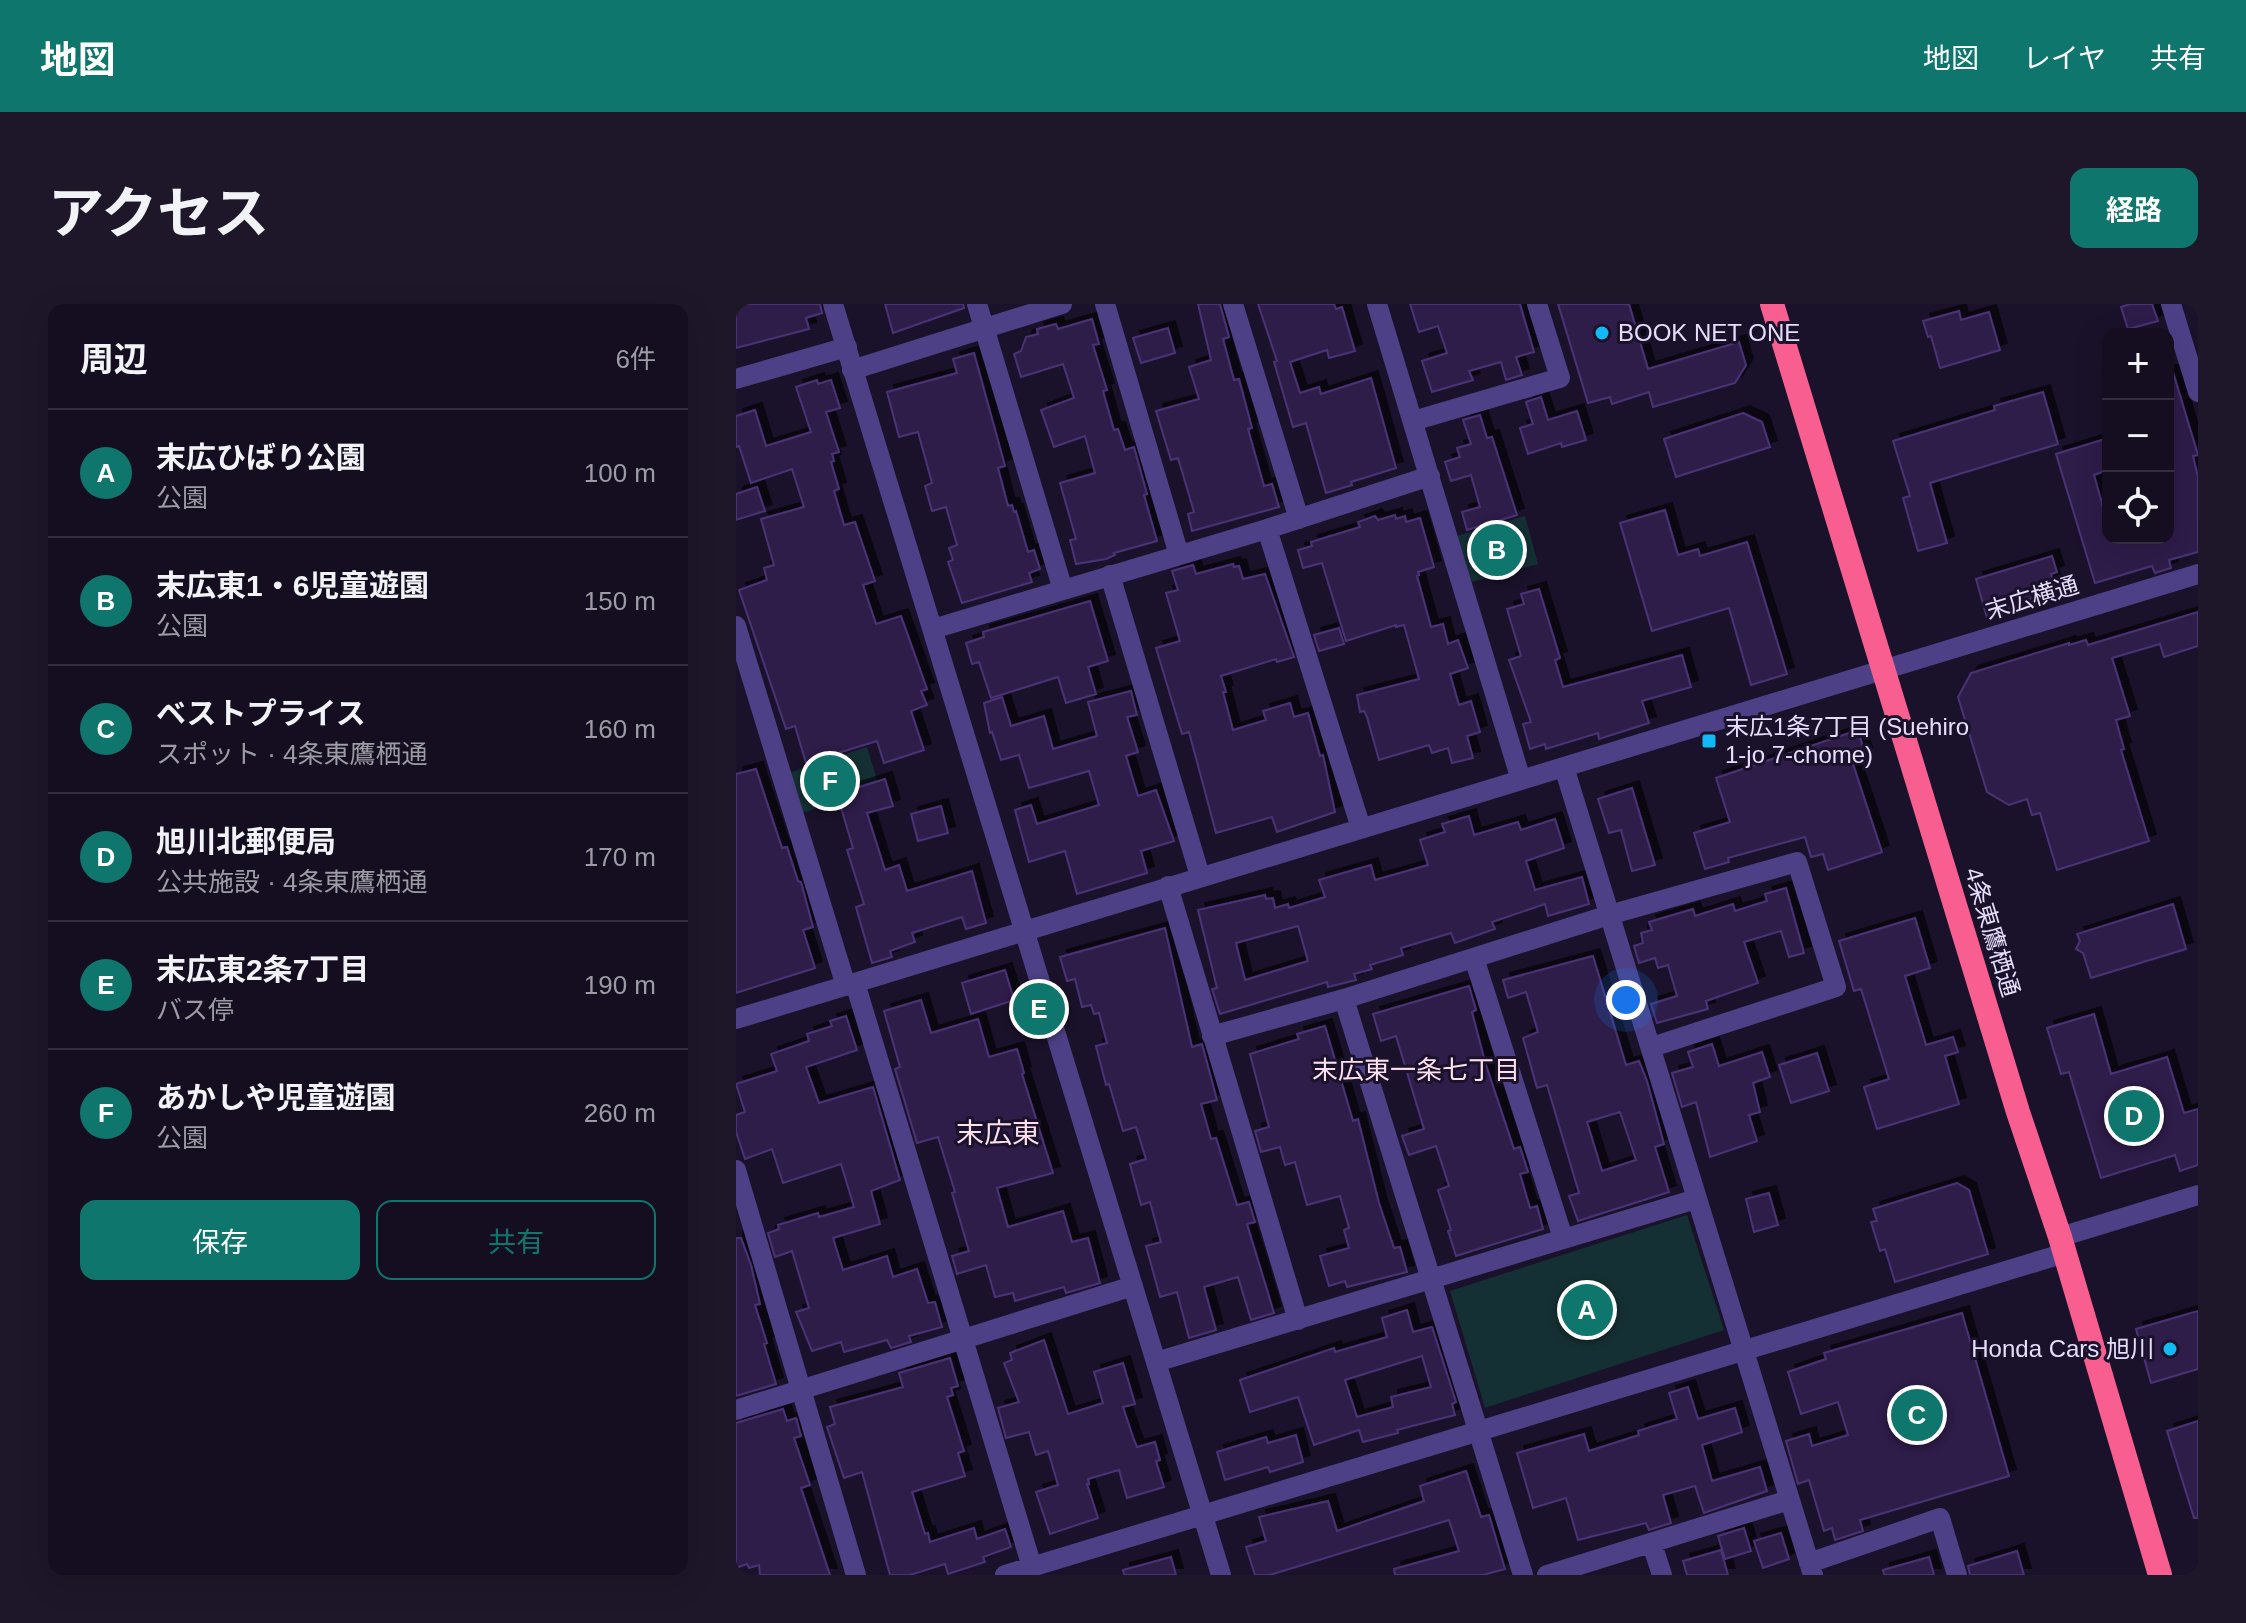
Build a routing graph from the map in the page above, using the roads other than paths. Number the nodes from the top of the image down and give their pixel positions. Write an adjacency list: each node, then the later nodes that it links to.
1 (833, 304): 11 (street)
2 (977, 304): 10 (street)
3 (1062, 304): 10 (street)
4 (1105, 304): 19 (street)
5 (1233, 304): 17 (street)
6 (1377, 304): 15 (street)
7 (1537, 304): 15 (street)
8 (1772, 304): 25 (highway, 4条東鷹栖通)
9 (2171, 304): 14 (street)
10 (984, 327): 12 (street); 22 (street)
11 (847, 347): 12 (street); 13 (street)
12 (852, 370): 24 (street)
13 (736, 379)
14 (2198, 390)
15 (1413, 421): 16 (street)
16 (1430, 476): 17 (street); 27 (street)
17 (1299, 519): 18 (street)
18 (1267, 529): 19 (street); 28 (street)
19 (1179, 555): 21 (street)
20 (2198, 574): 25 (street, 末広横通)
21 (1110, 575): 22 (street); 29 (street)
22 (1063, 590): 24 (street)
23 (736, 626): 34 (street)
24 (933, 629): 32 (street)
25 (1882, 671): 26 (street, 末広横通); 43 (highway, 4条東鷹栖通)
26 (1564, 767): 27 (street, 末広横通); 31 (street)
27 (1521, 780): 28 (street, 末広横通)
28 (1361, 828): 29 (street, 末広横通)
29 (1200, 876): 30 (street, 末広横通)
30 (1168, 886): 32 (street, 末広横通); 37 (street)
31 (1609, 915): 33 (street); 38 (street); 38 (street)
32 (1024, 929): 34 (street, 末広横通); 45 (street)
33 (1474, 958): 35 (street); 42 (street)
34 (850, 985): 36 (street, 末広横通); 47 (street)
35 (1344, 999): 37 (street); 44 (street)
36 (736, 1019)
37 (1212, 1036): 46 (street)
38 (1652, 1047): 41 (street)
39 (736, 1170): 50 (street)
40 (2198, 1195): 43 (street)
41 (1696, 1199): 42 (street); 48 (street)
42 (1563, 1238): 44 (street)
43 (2062, 1245): 48 (street); 66 (highway, 4条東鷹栖通)
44 (1431, 1278): 46 (street); 52 (street)
45 (1133, 1286): 47 (street); 49 (street)
46 (1298, 1320): 49 (street)
47 (962, 1338): 50 (street); 56 (street)
48 (1743, 1351): 52 (street); 53 (street)
49 (1156, 1362): 54 (street)
50 (803, 1389): 51 (street); 59 (street)
51 (736, 1410)
52 (1476, 1431): 54 (street); 62 (street)
53 (1789, 1500): 55 (street); 58 (street)
54 (1203, 1515): 57 (street); 61 (street)
55 (1652, 1544): 63 (street); 64 (street)
56 (1032, 1567): 57 (street); 60 (street)
57 (1061, 1567)
58 (1811, 1569): 65 (street)
59 (856, 1575)
60 (1005, 1575)
61 (1221, 1575)
62 (1523, 1575)
63 (1547, 1575)
64 (1662, 1575)
65 (1957, 1575)
66 (2160, 1575)

